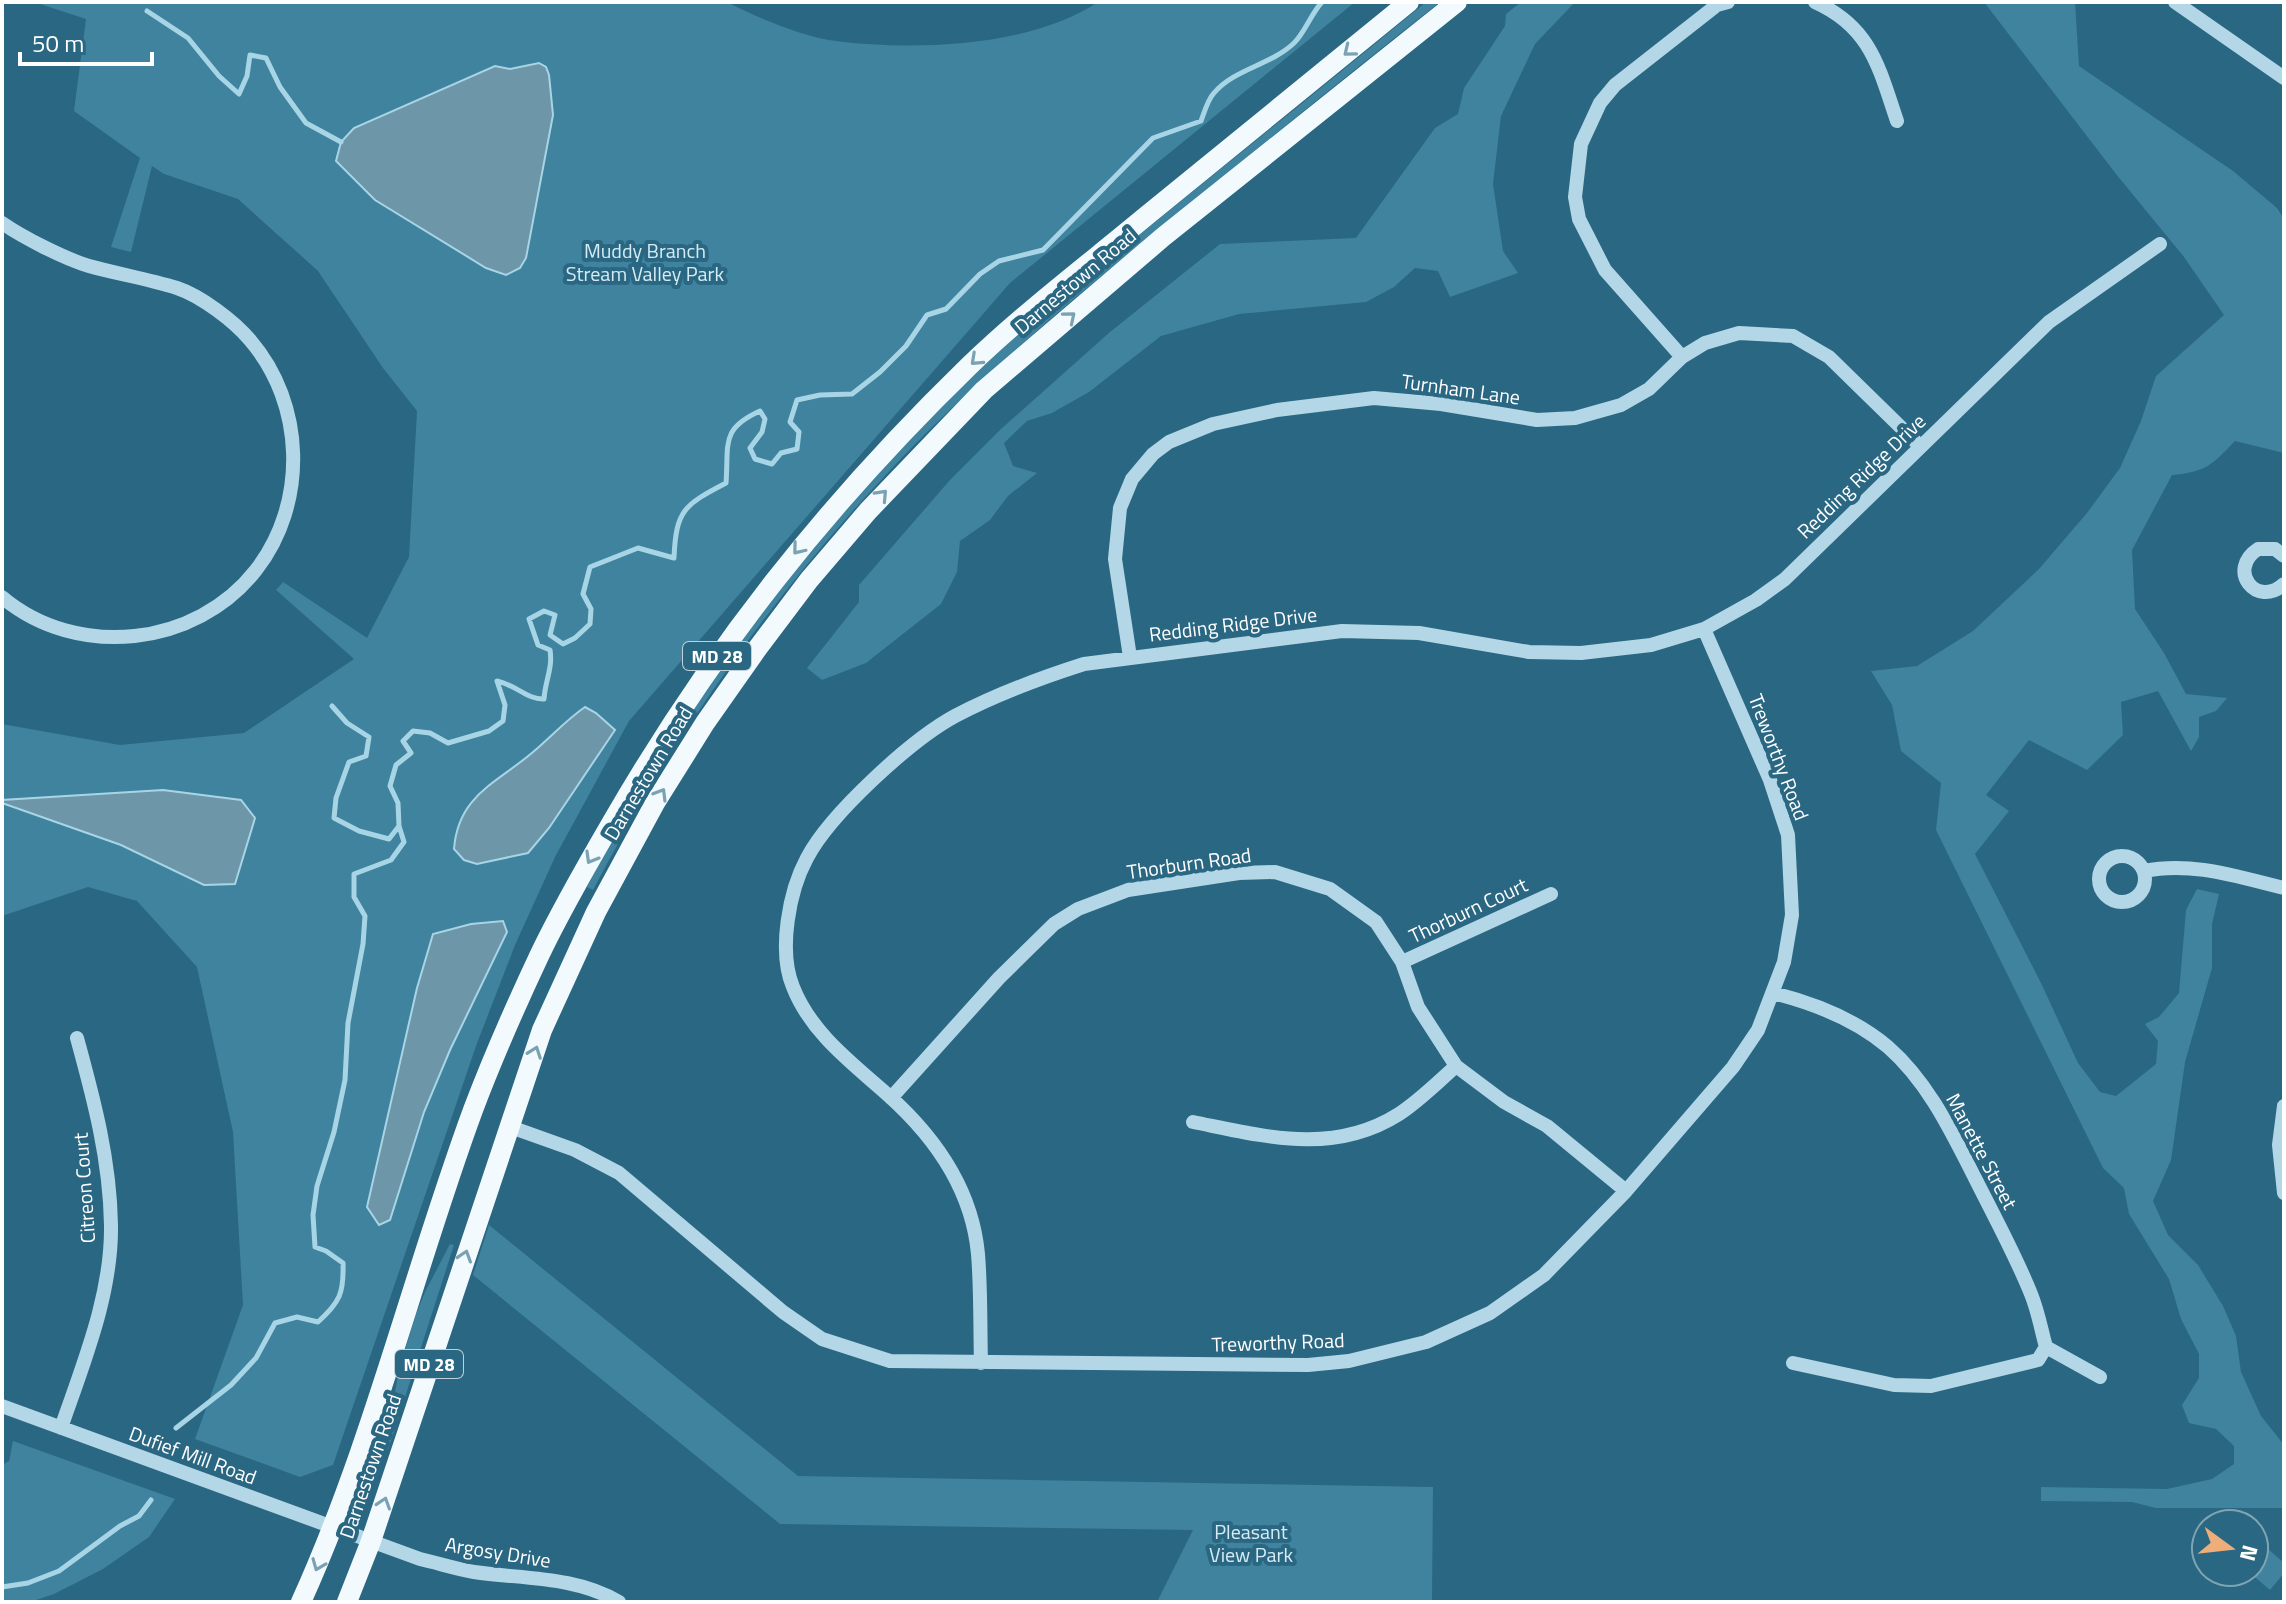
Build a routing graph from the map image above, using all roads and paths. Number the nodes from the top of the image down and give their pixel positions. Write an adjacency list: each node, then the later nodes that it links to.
1 (1409, 2): 36 (main road, Darnestown Road / MD 28, one-way to 36)
2 (1457, 2): 27 (main road, Darnestown Road / MD 28, one-way to 2)
3 (1728, 2): 10 (street)
4 (1815, 2): 7 (street)
5 (2175, 2): 6 (street)
6 (2284, 78)
7 (1897, 121)
8 (2, 223): 14 (street)
9 (2160, 244): 11 (street, Redding Ridge Drive)
10 (1682, 357): 11 (street, Turnham Lane); 16 (street, Turnham Lane)
11 (1920, 446): 15 (street, Redding Ridge Drive)
12 (2284, 556): 13 (street)
13 (2284, 584)
14 (2, 597)
15 (1704, 629): 16 (street, Redding Ridge Drive); 21 (street, Treworthy Road)
16 (1130, 657): 24 (street, Redding Ridge Drive)
17 (2144, 871): 18 (street)
18 (2284, 888)
19 (1551, 894): 20 (street, Thorburn Court)
20 (1402, 962): 23 (street, Thorburn Road); 24 (street, Thorburn Road)
21 (1773, 993): 28 (street, Treworthy Road); 30 (street, Manette Street)
22 (77, 1038): 35 (street, Citreon Court)
23 (1456, 1066): 26 (street); 28 (street, Thorburn Road)
24 (891, 1098): 31 (street, Redding Ridge Drive)
25 (2284, 1106): 29 (street)
26 (1193, 1122)
27 (508, 1126): 31 (street, Treworthy Road); 37 (main road, Darnestown Road / MD 28, one-way to 27)
28 (1626, 1191): 31 (street, Treworthy Road)
29 (2284, 1193)
30 (2046, 1347): 32 (street); 33 (street)
31 (981, 1363)
32 (1793, 1363)
33 (2100, 1377)
34 (2, 1406): 35 (street, Dufief Mill Road)
35 (61, 1428): 36 (street, Dufief Mill Road)
36 (333, 1527): 37 (street, Dufief Mill Road); 38 (main road, Darnestown Road / MD 28, one-way to 38)
37 (371, 1541): 39 (main road, Darnestown Road / MD 28); 40 (street, Argosy Drive)
38 (301, 1602)
39 (347, 1602)
40 (619, 1602)

